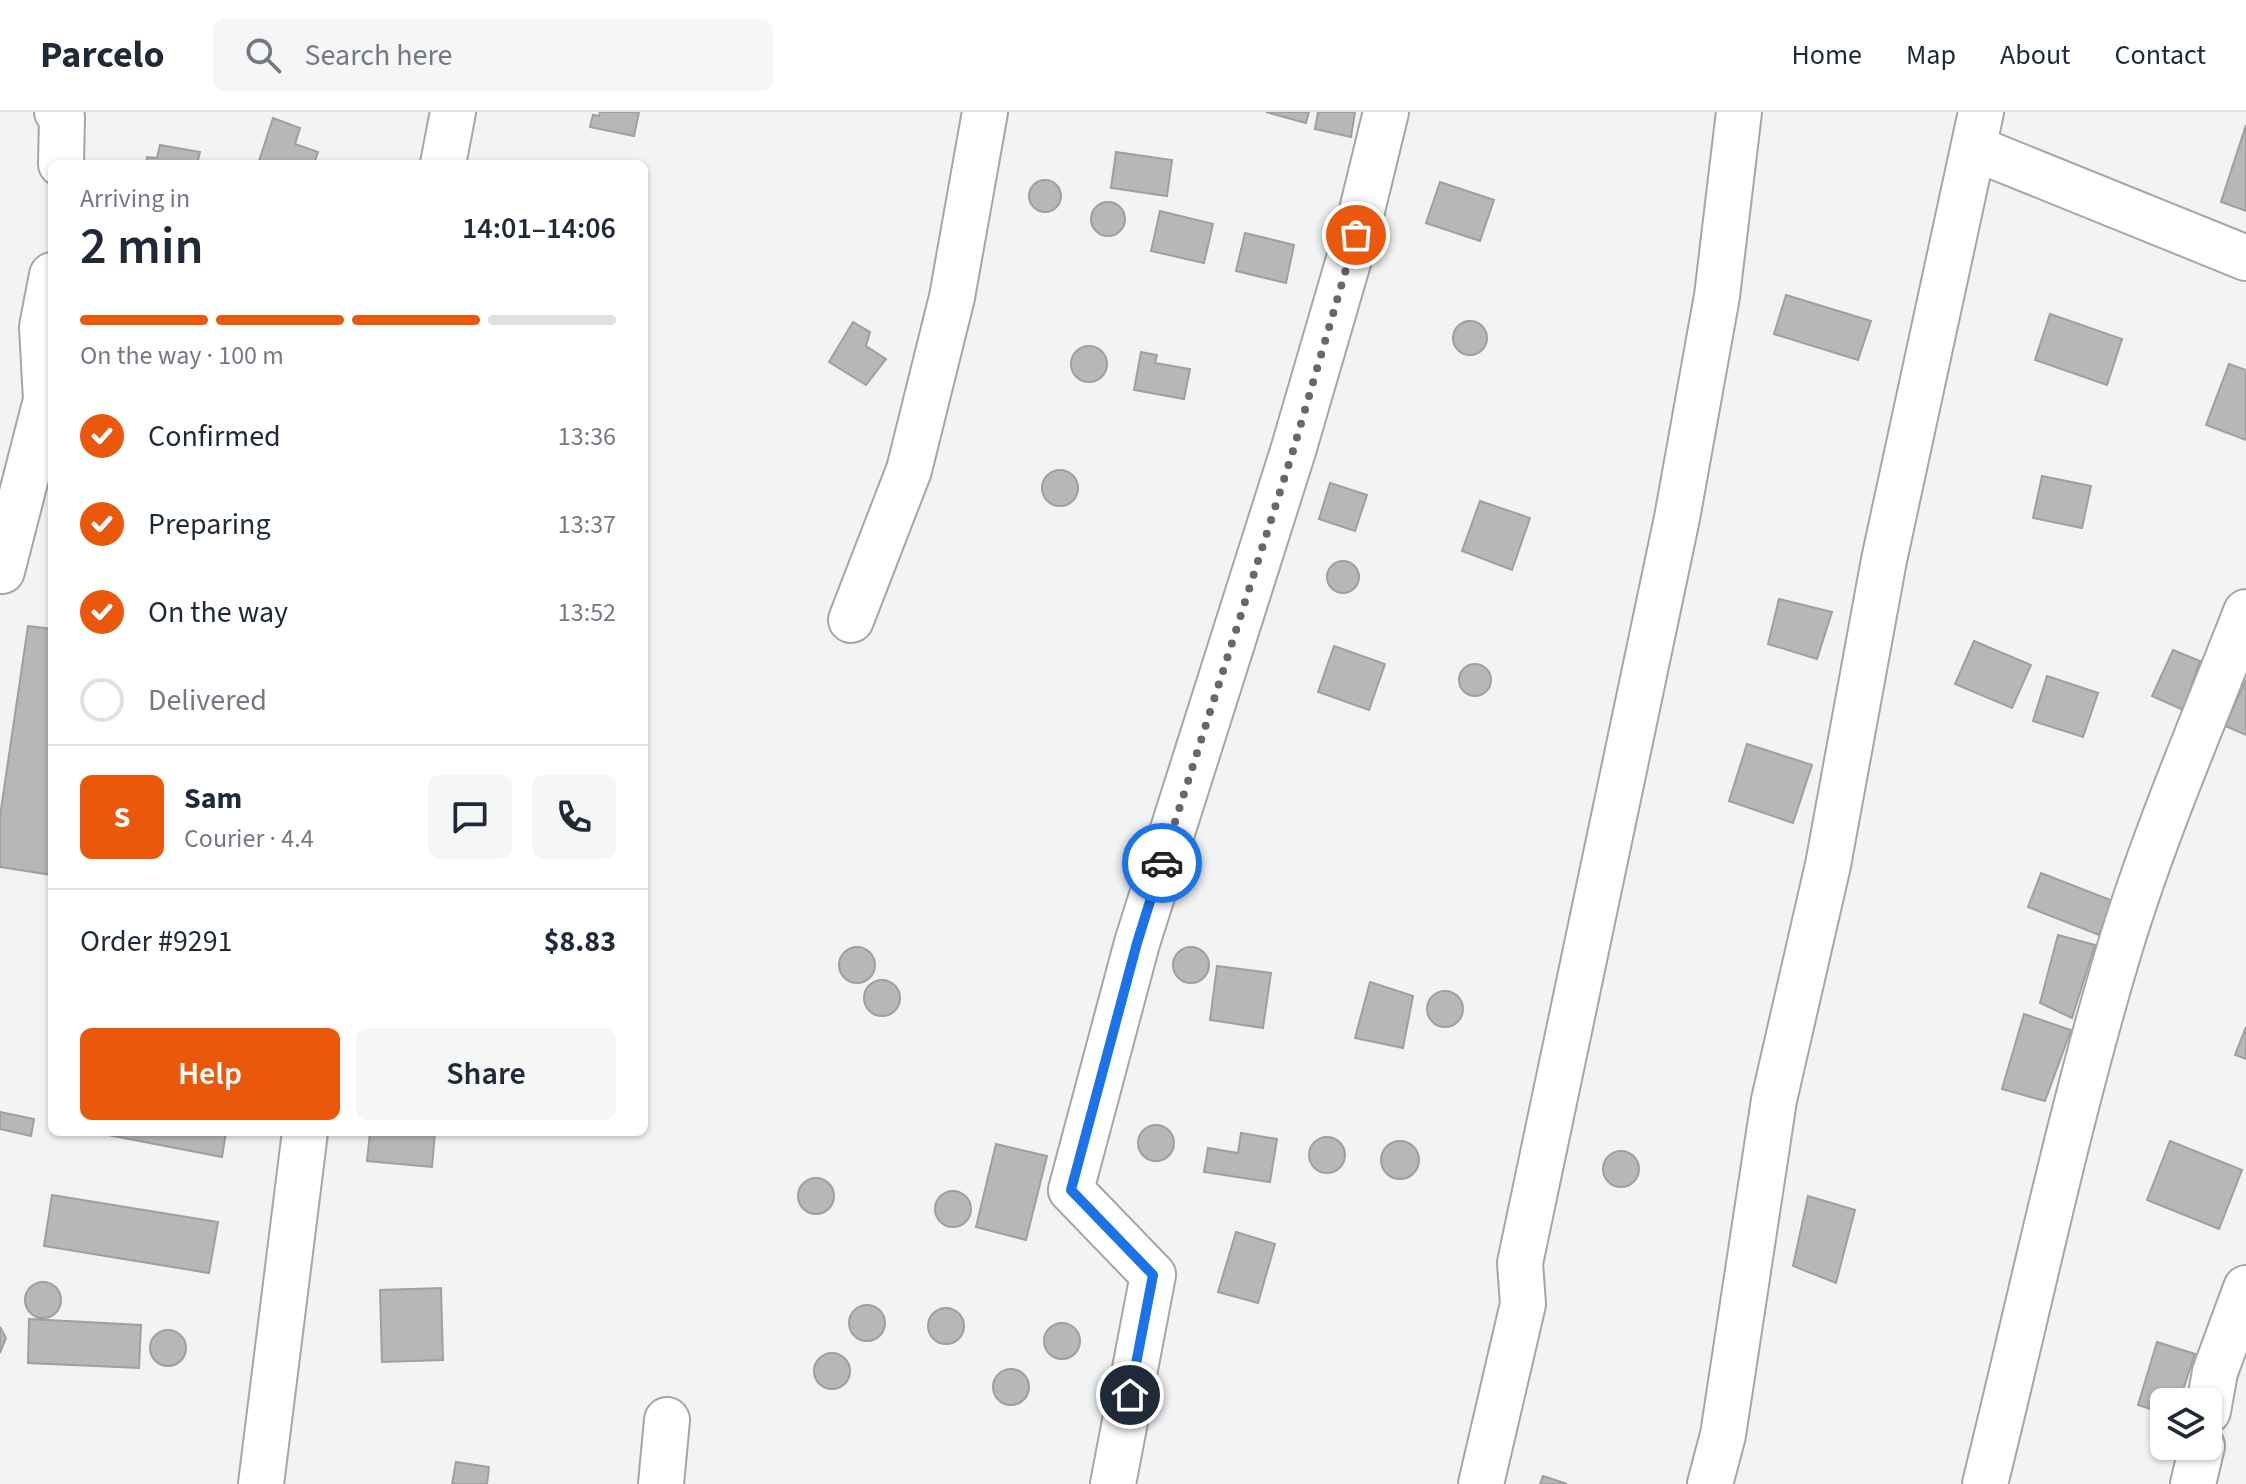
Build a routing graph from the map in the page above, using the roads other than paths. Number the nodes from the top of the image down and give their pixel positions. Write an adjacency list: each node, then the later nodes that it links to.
1 (57, 112): 7 (street)
2 (453, 112): 8 (street)
3 (985, 112): 13 (street)
4 (1386, 112): 21 (street)
5 (1739, 112): 22 (street)
6 (1977, 130): 9 (street); 23 (street)
7 (61, 160)
8 (444, 160)
9 (2246, 258)
10 (48, 296): 11 (street)
11 (2, 571)
12 (2246, 612): 24 (street)
13 (851, 620)
14 (304, 1136): 19 (street)
15 (2246, 1288): 16 (street)
16 (2212, 1388)
17 (667, 1420): 20 (street)
18 (2199, 1460): 25 (street)
19 (261, 1484)
20 (661, 1484)
21 (1113, 1484)
22 (1481, 1484)
23 (1710, 1484)
24 (1985, 1484)
25 (2193, 1484)

